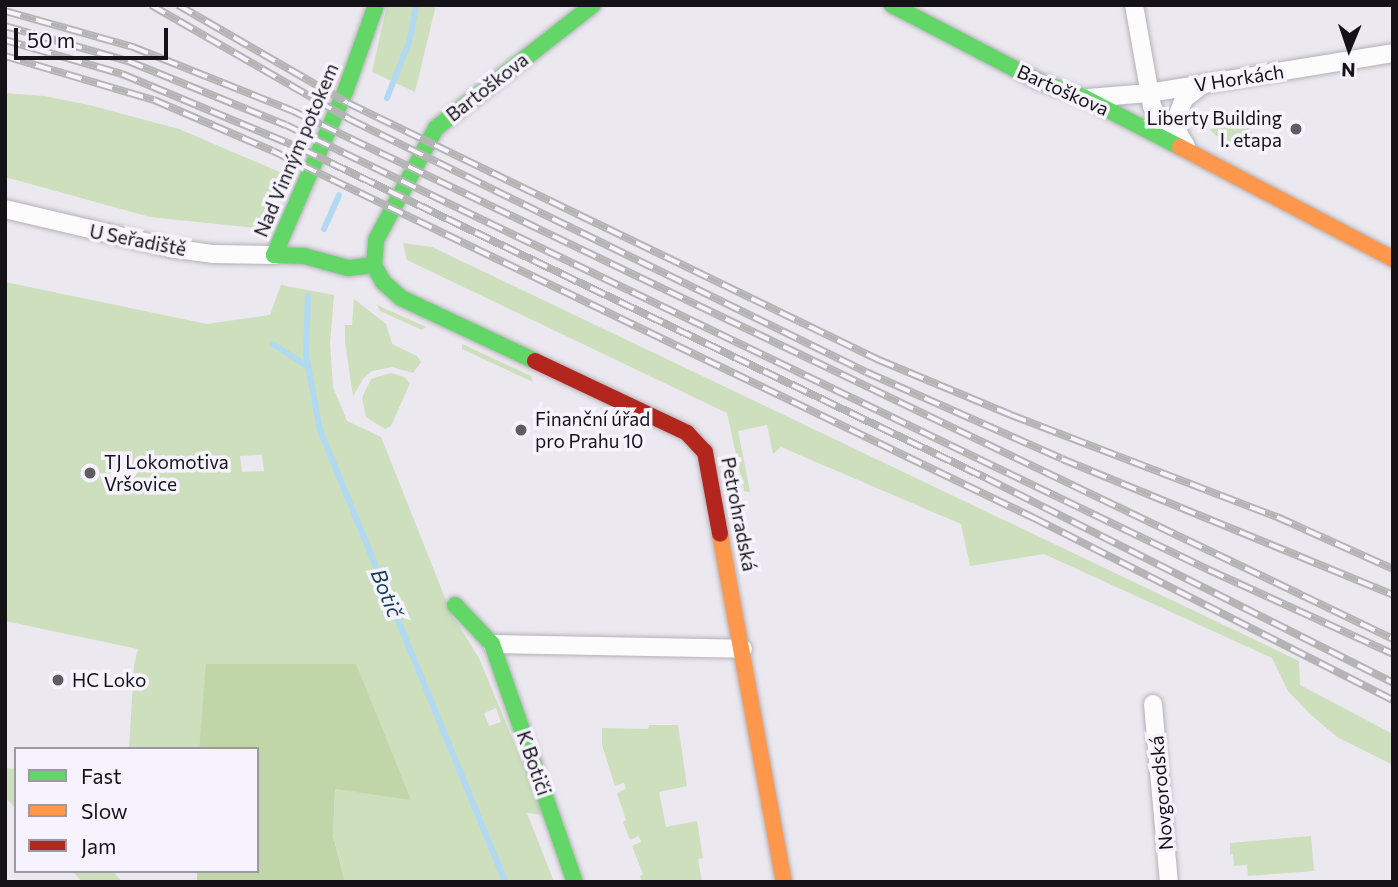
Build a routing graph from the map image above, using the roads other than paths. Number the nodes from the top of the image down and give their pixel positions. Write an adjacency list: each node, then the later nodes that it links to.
1 (376, 5): 11 (street, Nad Vinným potokem)
2 (593, 5): 13 (street, Bartoškova)
3 (892, 5): 8 (street, Bartoškova)
4 (1134, 5): 7 (street, Bartoškova)
5 (1393, 53): 6 (street, V Horkách)
6 (1208, 82): 7 (street, V Horkách); 9 (street)
7 (1149, 93): 8 (street, V Horkách); 9 (street, Bartoškova)
8 (1085, 98): 9 (street, Bartoškova)
9 (1196, 156): 12 (street, Bartoškova)
10 (5, 209): 11 (street, U Seřadiště)
11 (274, 255): 13 (street, Nad Vinným potokem)
12 (1393, 259)
13 (374, 265): 16 (street, Petrohradská)
14 (455, 605): 15 (street, K Botiči)
15 (492, 643): 16 (street); 18 (street, K Botiči)
16 (743, 649): 19 (street, Petrohradská)
17 (1153, 704): 20 (street, Novgorodská)
18 (575, 882)
19 (784, 882)
20 (1169, 882)

